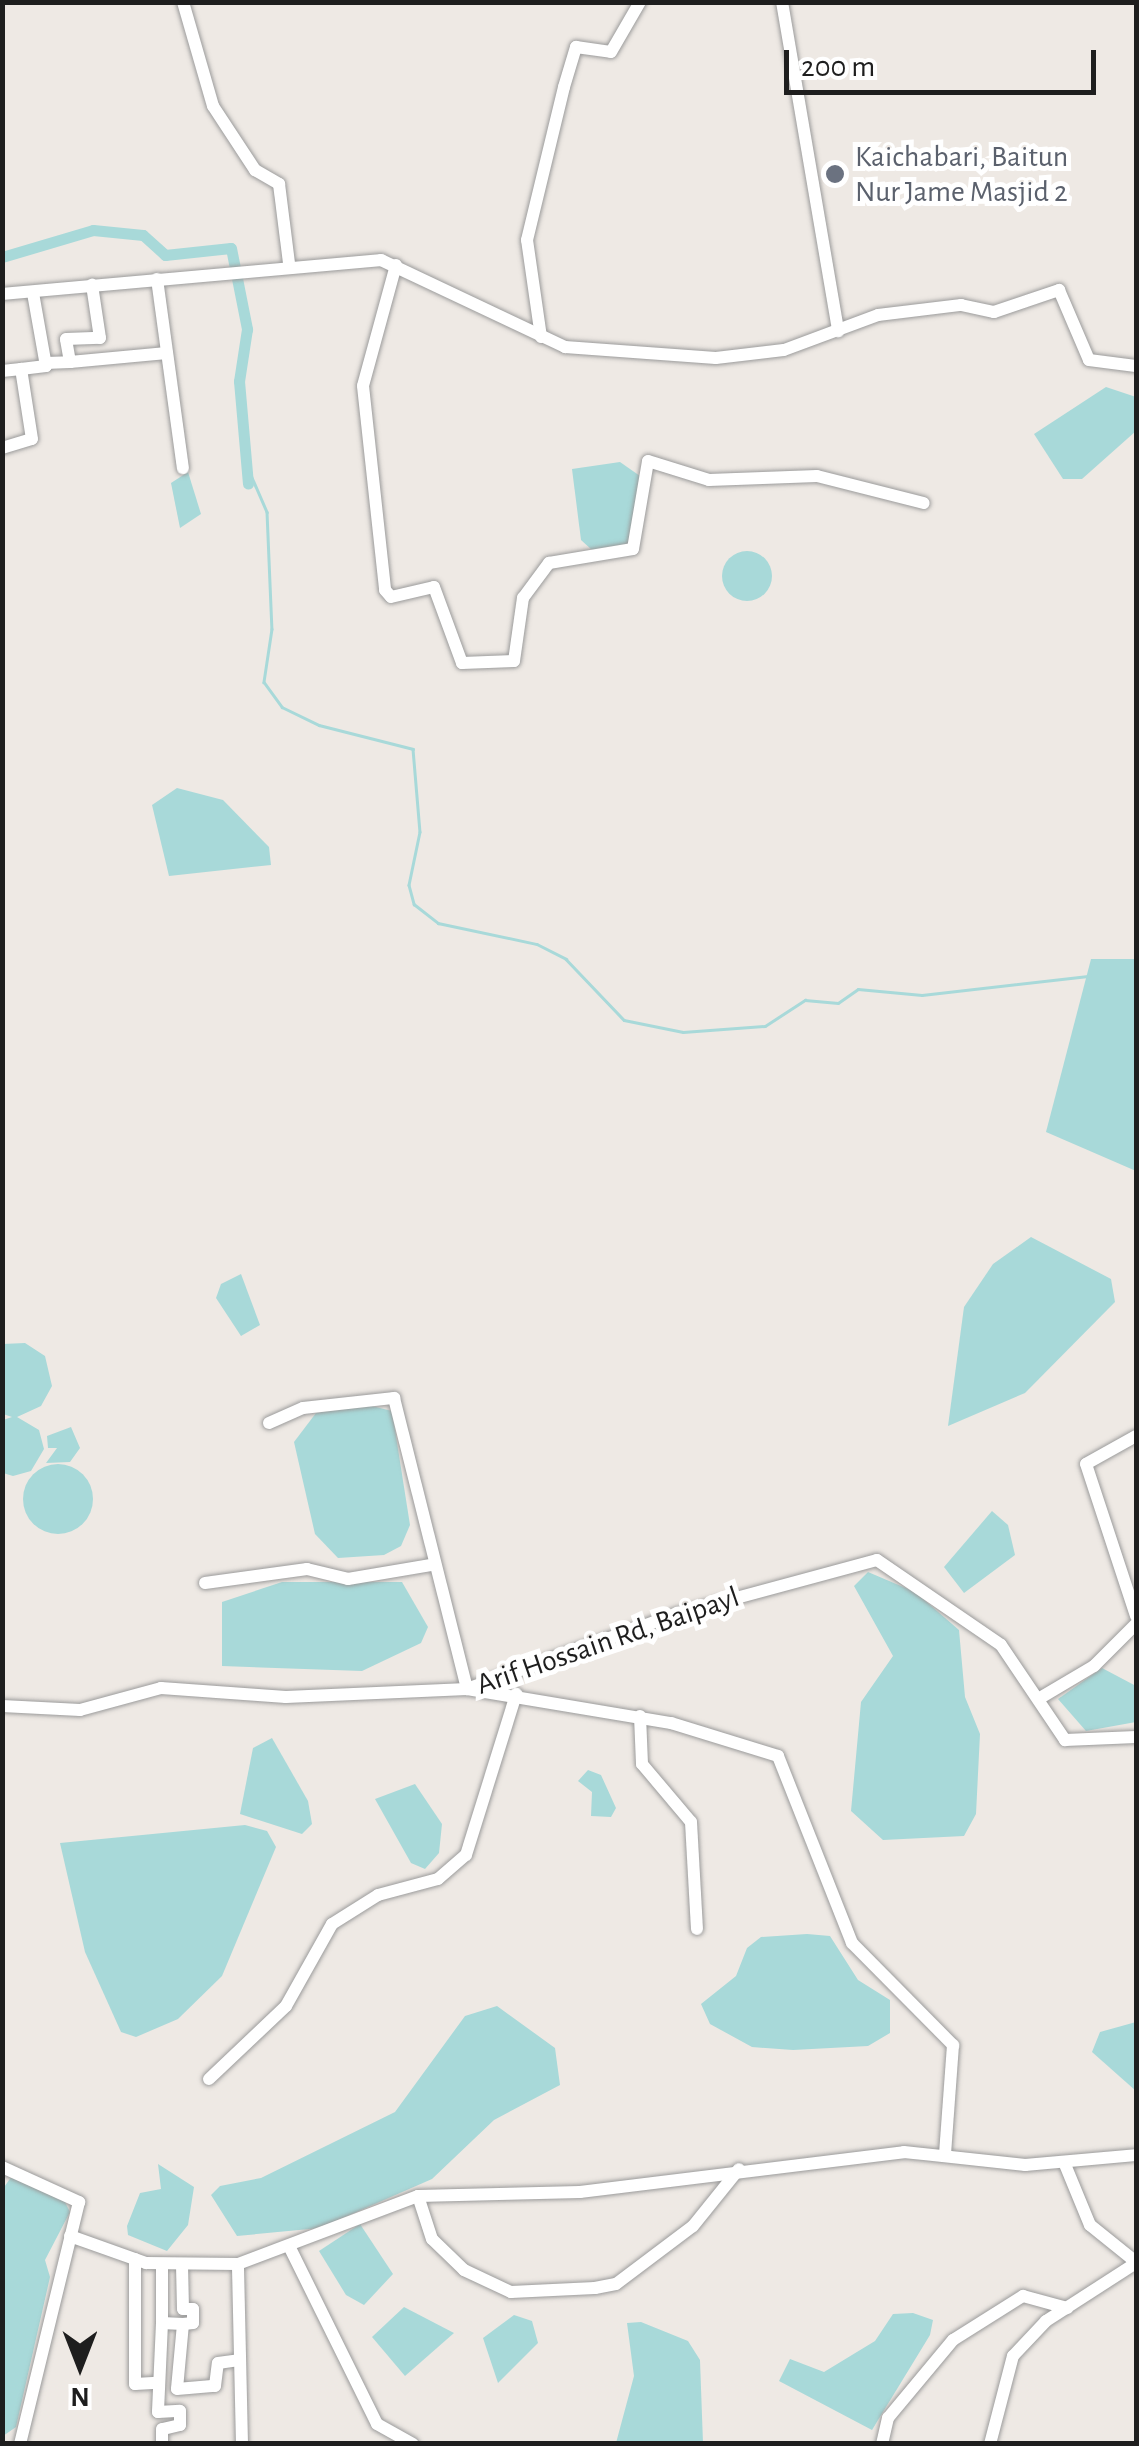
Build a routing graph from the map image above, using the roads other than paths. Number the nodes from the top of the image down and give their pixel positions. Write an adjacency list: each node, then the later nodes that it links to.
1 (183, 2): 4 (street)
2 (640, 2): 11 (street)
3 (782, 2): 10 (street)
4 (289, 263): 5 (street); 6 (street)
5 (396, 266): 11 (street); 20 (street)
6 (157, 279): 7 (street); 12 (street)
7 (92, 285): 8 (street); 13 (street)
8 (32, 293): 9 (street); 14 (street)
9 (2, 294)
10 (838, 330): 11 (street); 15 (street)
11 (542, 337)
12 (167, 352): 13 (street); 19 (street)
13 (70, 362): 14 (street)
14 (46, 364): 16 (street)
15 (1136, 366)
16 (21, 369): 17 (street); 18 (street)
17 (2, 371)
18 (2, 448)
19 (182, 468)
20 (924, 503)
21 (269, 1424): 23 (street)
22 (1136, 1436): 25 (street)
23 (431, 1565): 24 (street); 27 (street)
24 (205, 1583)
25 (1136, 1616)
26 (1136, 1624): 29 (street)
27 (468, 1689): 28 (street); 29 (street, Arif Hossain Rd, Baipayl); 30 (street, Arif Hossain Rd, Baipayl)
28 (516, 1694): 31 (street); 34 (street)
29 (1040, 1698): 32 (street, Arif Hossain Rd, Baipayl)
30 (2, 1706)
31 (640, 1716): 33 (street); 35 (street)
32 (1136, 1737)
33 (697, 1929)
34 (210, 2079)
35 (945, 2154): 37 (street); 39 (street)
36 (1136, 2155): 37 (street)
37 (1064, 2162): 44 (street)
38 (2, 2166): 41 (street)
39 (739, 2170): 40 (street); 40 (street)
40 (418, 2196): 42 (street)
41 (70, 2236): 43 (street); 53 (street)
42 (290, 2248): 46 (street); 56 (street)
43 (134, 2259): 45 (street); 52 (street)
44 (1136, 2263): 48 (street)
45 (162, 2264): 47 (street); 49 (street)
46 (238, 2264): 47 (street); 51 (street)
47 (182, 2265): 50 (street)
48 (1067, 2308): 57 (street); 58 (street)
49 (162, 2323): 50 (street); 52 (street)
50 (182, 2324): 51 (street)
51 (240, 2360): 55 (street)
52 (158, 2383): 54 (street)
53 (20, 2444)
54 (162, 2444)
55 (242, 2444)
56 (413, 2444)
57 (882, 2444)
58 (990, 2444)

